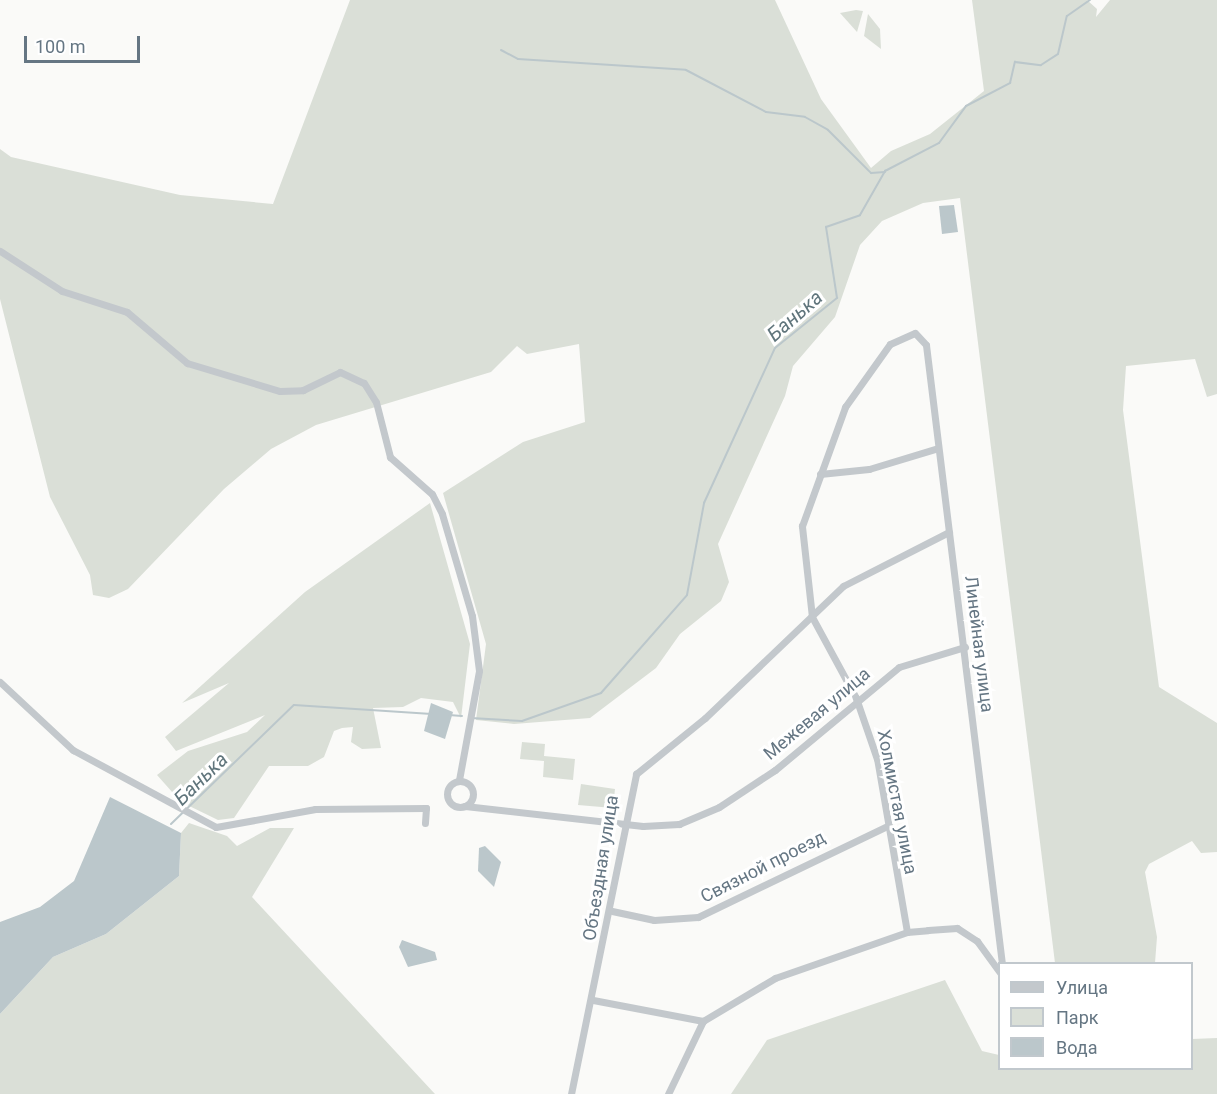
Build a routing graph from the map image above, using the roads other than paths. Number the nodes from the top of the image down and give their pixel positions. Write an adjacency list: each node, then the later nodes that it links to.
1 (0, 251): 10 (street)
2 (915, 333): 3 (street, Линейная улица); 4 (street, Холмистая улица)
3 (938, 448): 4 (street); 5 (street, Линейная улица)
4 (820, 474): 6 (street, Холмистая улица)
5 (949, 532): 6 (street, Объездная улица); 7 (street, Линейная улица)
6 (812, 617): 9 (street, Холмистая улица); 13 (street, Объездная улица)
7 (965, 646): 9 (street, Межевая улица); 17 (street, Линейная улица)
8 (0, 682): 12 (street)
9 (856, 698): 13 (street, Межевая улица); 14 (street, Холмистая улица)
10 (459, 780): 11 (street); 11 (street)
11 (465, 806): 13 (street, Межевая улица)
12 (425, 823)
13 (625, 823): 15 (street, Объездная улица)
14 (889, 825): 15 (street, Связной проезд); 16 (street, Холмистая улица)
15 (612, 911): 19 (street, Объездная улица)
16 (906, 932): 18 (street); 20 (street)
17 (1002, 962)
18 (998, 972)
19 (593, 1000): 20 (street); 21 (street, Объездная улица)
20 (703, 1021): 22 (street)
21 (571, 1094)
22 (668, 1094)

